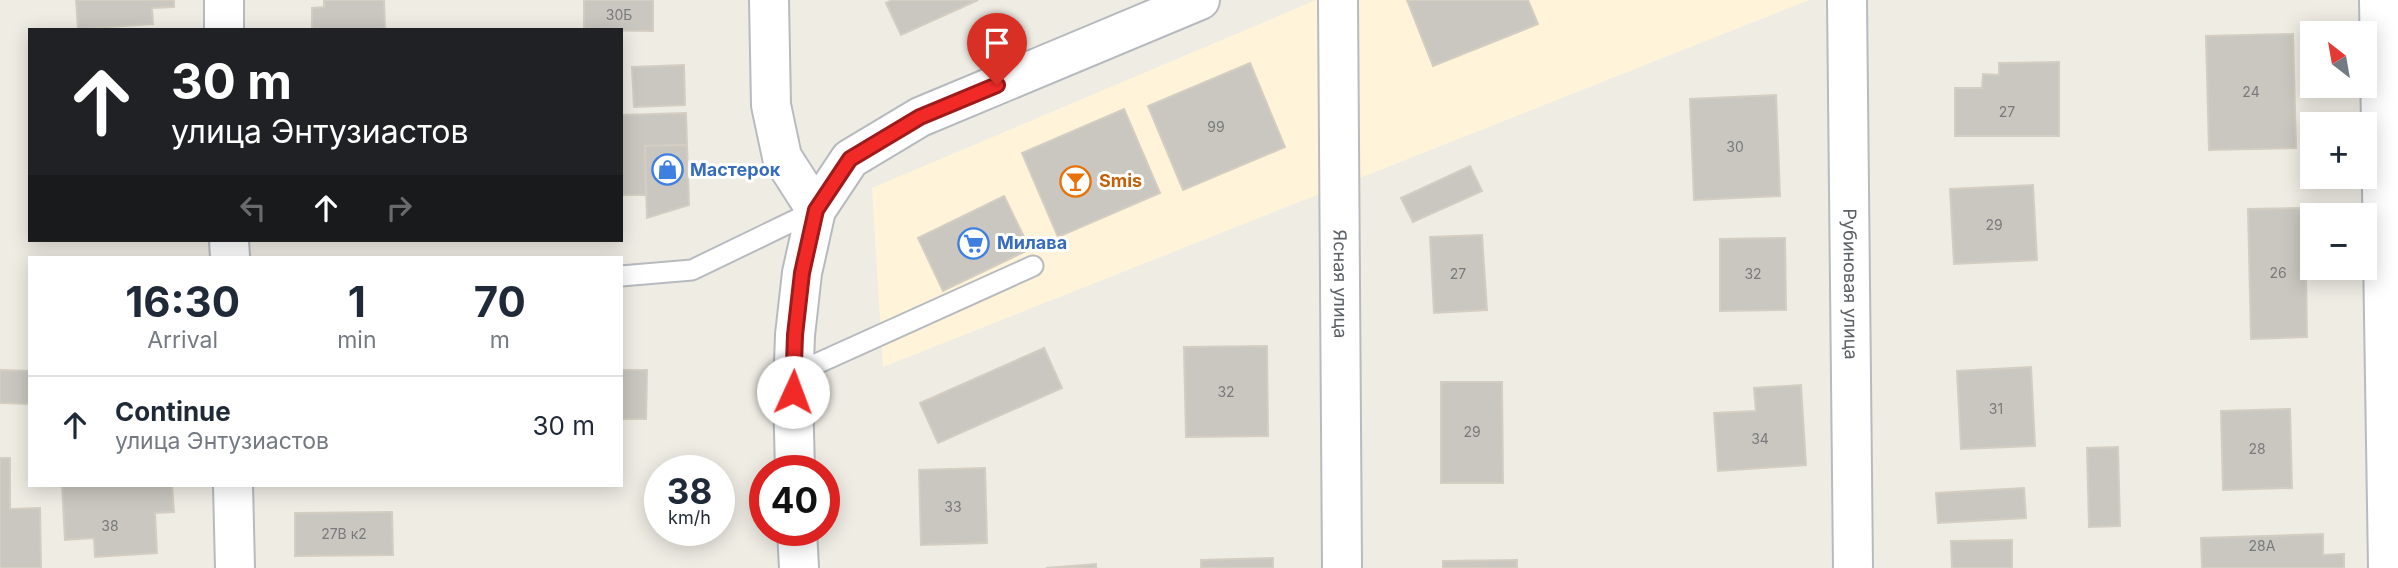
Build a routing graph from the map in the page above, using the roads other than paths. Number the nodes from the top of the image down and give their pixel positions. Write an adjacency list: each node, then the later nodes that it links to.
1 (224, 0): 7 (street)
2 (769, 0): 8 (street)
3 (1200, 0): 8 (street)
4 (1338, 0): 17 (street, Ясная улица)
5 (1847, 0): 18 (street, Рубиновая улица)
6 (2379, 0): 19 (street)
7 (224, 28)
8 (816, 210): 10 (lane); 11 (street)
9 (1033, 266): 11 (lane)
10 (623, 276)
11 (794, 374): 12 (street)
12 (795, 455)
13 (233, 487): 15 (street)
14 (798, 546): 16 (street)
15 (234, 568)
16 (799, 568)
17 (1342, 568)
18 (1853, 568)
19 (2388, 568)

